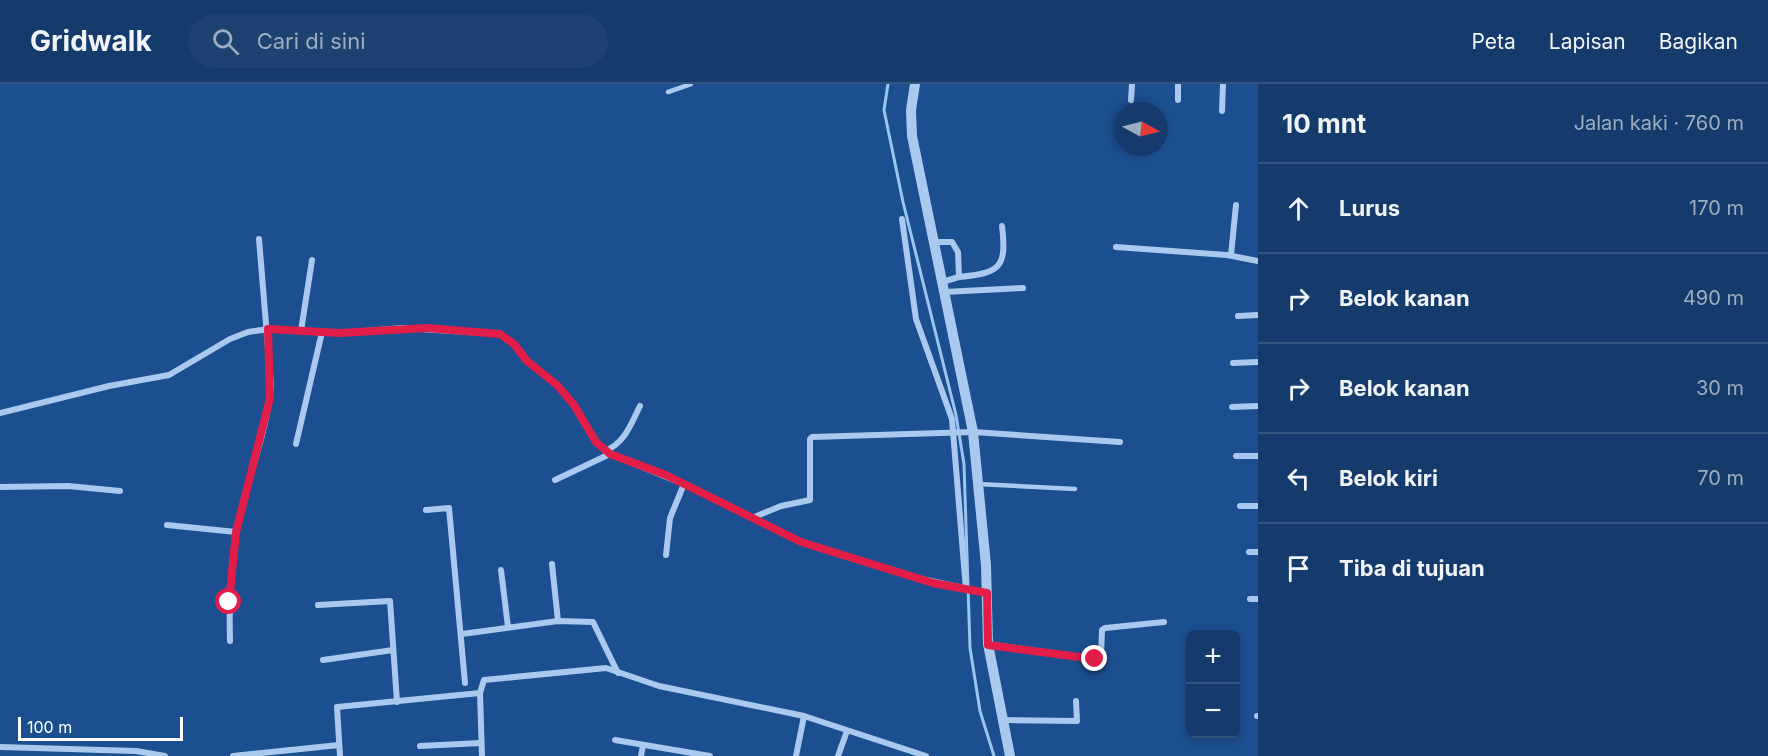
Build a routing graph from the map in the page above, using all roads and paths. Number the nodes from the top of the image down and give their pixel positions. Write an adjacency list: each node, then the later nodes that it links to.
1 (691, 84): 6 (lane)
2 (915, 84): 14 (street)
3 (1132, 84): 7 (street)
4 (1178, 84): 8 (street)
5 (1223, 84): 9 (street)
6 (668, 92)
7 (1131, 100)
8 (1178, 100)
9 (1222, 111)
10 (1236, 205): 16 (street)
11 (903, 219): 34 (street)
12 (1002, 226): 19 (street)
13 (259, 239): 24 (street)
14 (933, 242): 19 (street); 20 (street)
15 (1116, 247): 16 (street)
16 (1231, 255): 18 (street)
17 (312, 260): 25 (street)
18 (1258, 261)
19 (959, 277): 20 (street)
20 (943, 287): 21 (street); 33 (street)
21 (1023, 288)
22 (1258, 315): 23 (street)
23 (1238, 316)
24 (268, 329): 25 (street); 32 (street); 51 (street)
25 (301, 331): 26 (street)
26 (322, 332): 36 (street); 37 (street)
27 (1258, 362): 28 (street)
28 (1233, 363)
29 (640, 406): 37 (street)
30 (1258, 406): 31 (street)
31 (1232, 407)
32 (0, 413)
33 (970, 432): 34 (street); 35 (street); 42 (street)
34 (955, 434): 49 (street); 57 (street)
35 (1120, 442)
36 (297, 444)
37 (607, 452): 40 (street); 41 (street)
38 (1236, 456): 39 (street)
39 (1258, 456)
40 (555, 480)
41 (684, 484): 49 (street); 54 (street)
42 (978, 484): 44 (lane); 58 (street)
43 (0, 487): 45 (street)
44 (1075, 489)
45 (120, 491)
46 (1240, 506): 47 (street)
47 (1258, 506)
48 (426, 510): 65 (street)
49 (752, 518): 57 (street)
50 (166, 525): 51 (street)
51 (236, 532): 66 (street)
52 (1249, 552): 53 (street)
53 (1258, 552)
54 (666, 555)
55 (552, 564): 62 (street)
56 (501, 570): 64 (street)
57 (967, 590): 58 (street)
58 (983, 593): 67 (street)
59 (1250, 599): 60 (street)
60 (1258, 599)
61 (318, 605): 68 (street)
62 (558, 621): 64 (street); 70 (street)
63 (1164, 622): 67 (street)
64 (508, 627): 65 (street)
65 (462, 634): 71 (street)
66 (230, 641)
67 (988, 645): 76 (street)
68 (393, 650): 69 (street); 74 (street)
69 (323, 660)
70 (618, 673): 72 (street); 75 (street)
71 (465, 683)
72 (480, 693): 74 (street); 79 (street)
73 (1076, 701): 76 (street)
74 (397, 702): 80 (street)
75 (804, 716): 77 (street); 94 (street)
76 (1003, 720): 97 (street)
77 (847, 731): 95 (street); 96 (street)
78 (615, 740): 81 (street)
79 (481, 743): 82 (street); 91 (street)
80 (339, 745): 89 (street); 90 (street)
81 (643, 745): 92 (street); 93 (street)
82 (420, 746)
83 (0, 747): 84 (street)
84 (30, 747): 85 (street); 87 (street)
85 (80, 752): 86 (street)
86 (138, 754): 88 (street)
87 (30, 756)
88 (165, 756)
89 (233, 756)
90 (340, 756)
91 (482, 756)
92 (641, 756)
93 (710, 756)
94 (796, 756)
95 (838, 756)
96 (926, 756)
97 (1010, 756)

